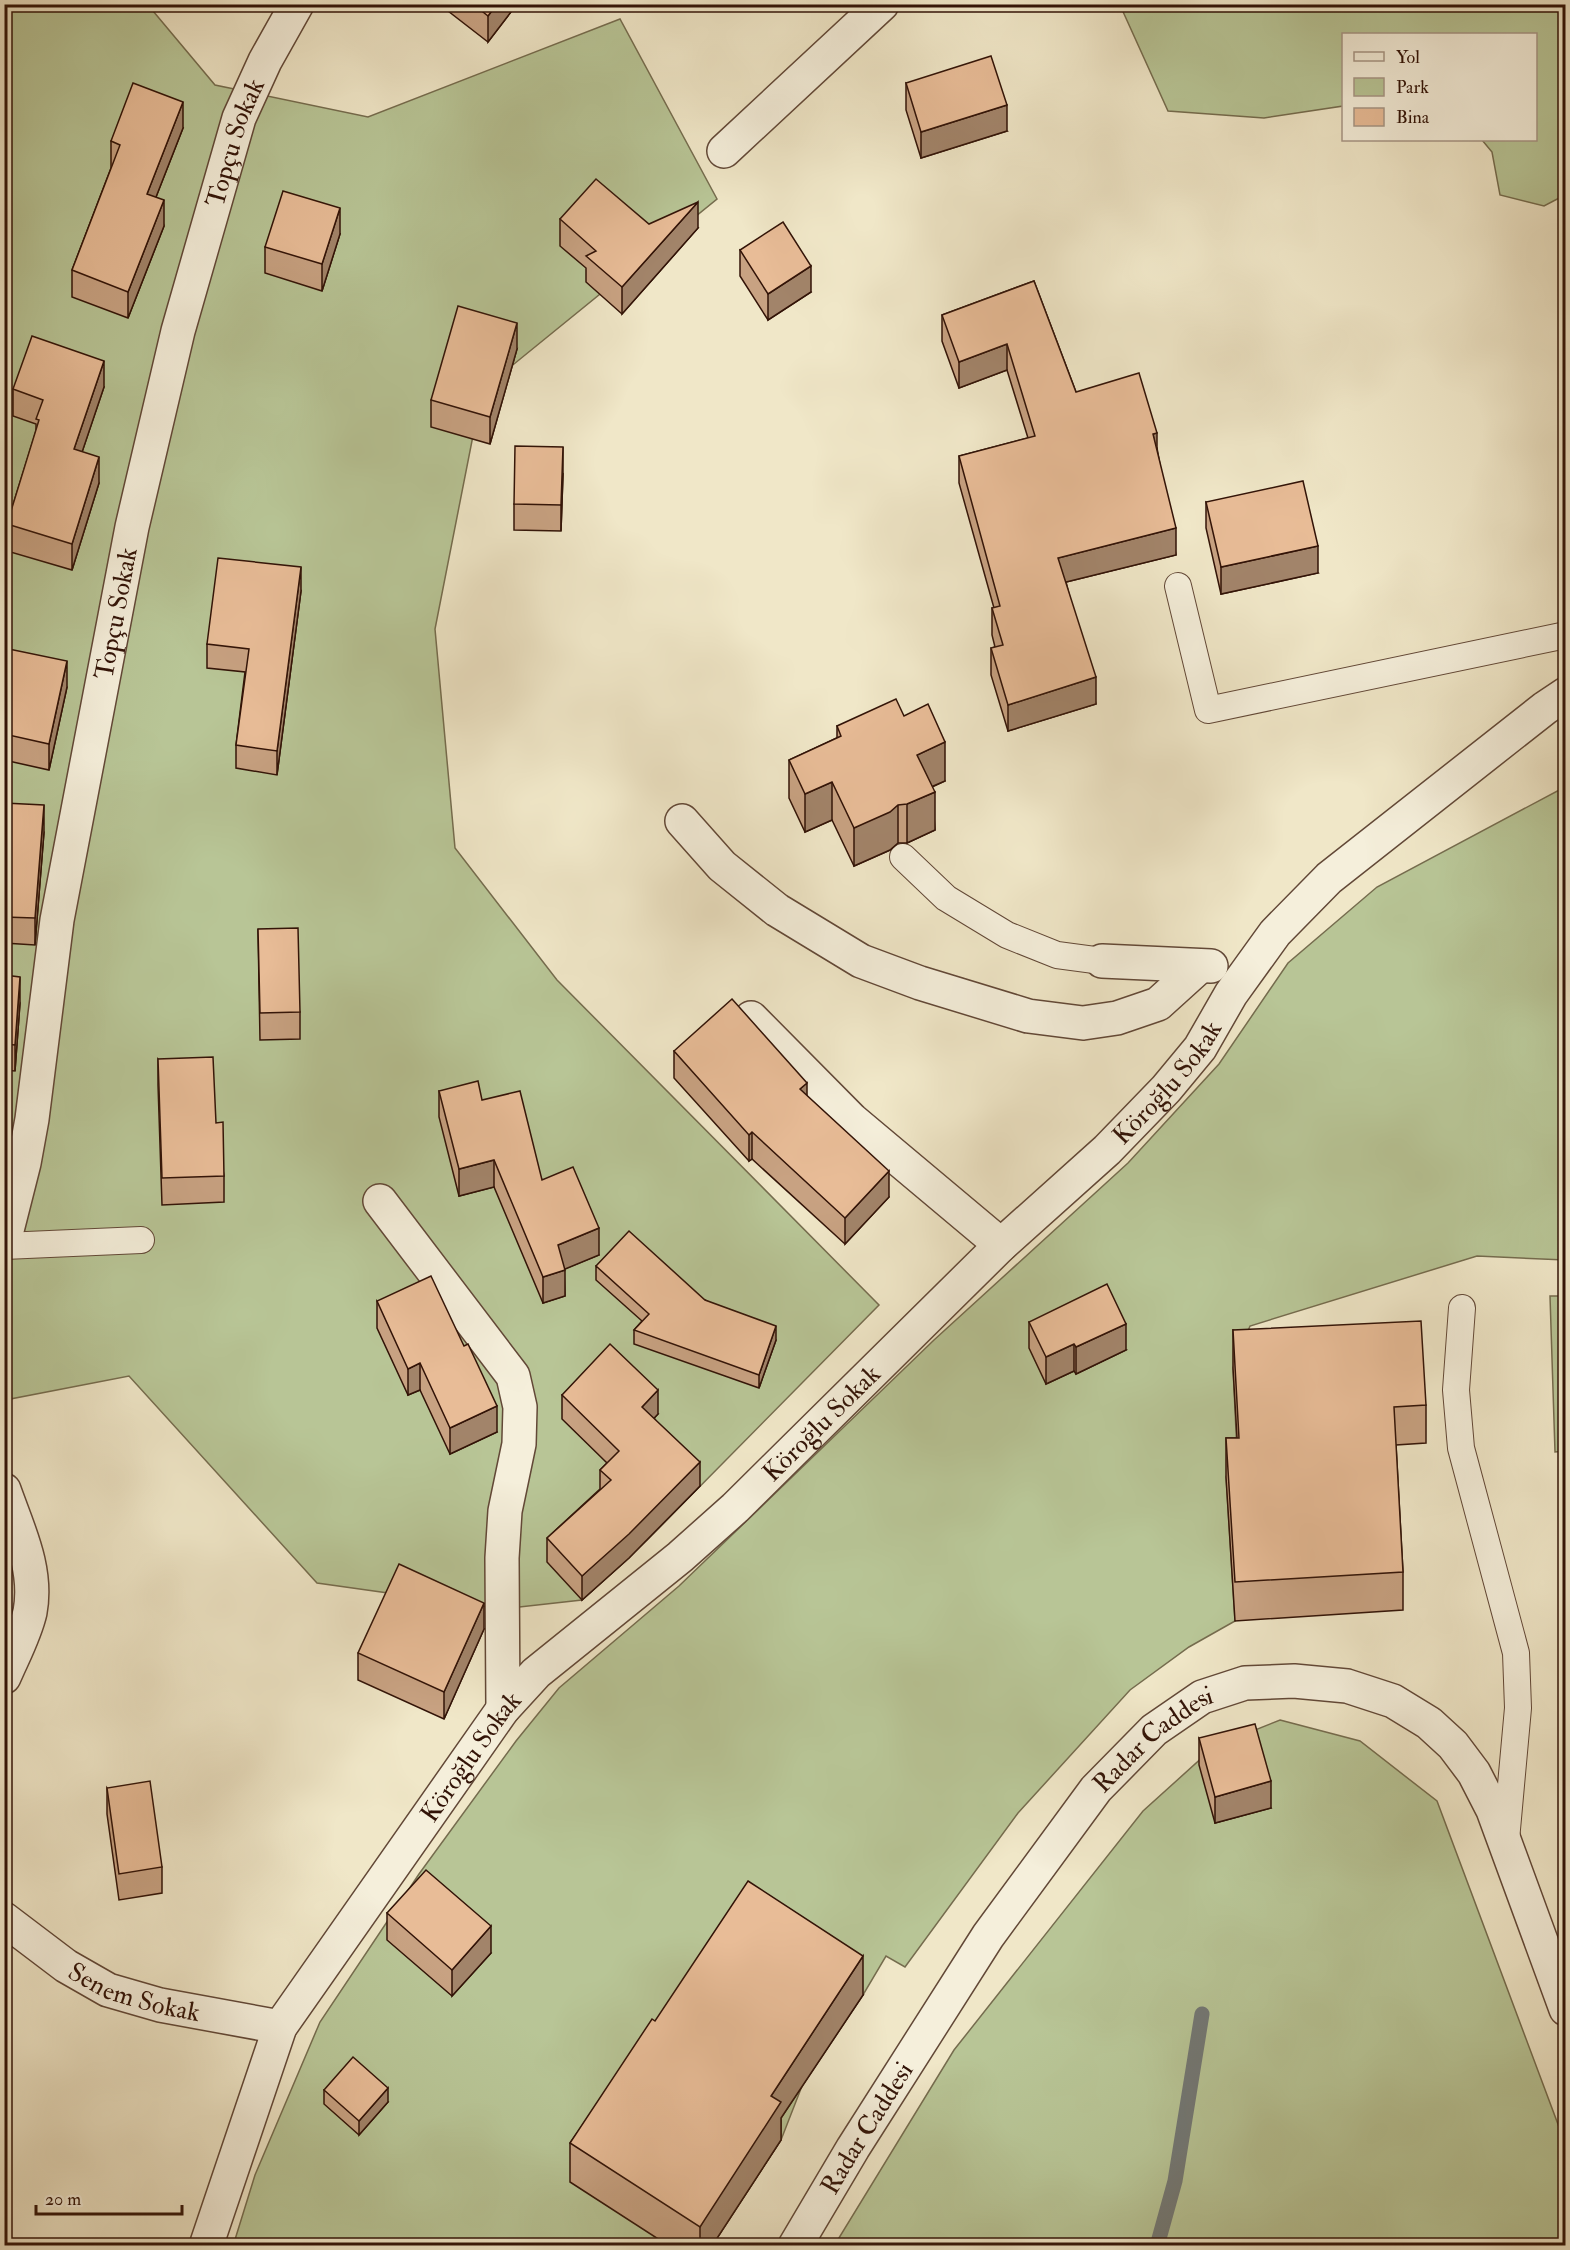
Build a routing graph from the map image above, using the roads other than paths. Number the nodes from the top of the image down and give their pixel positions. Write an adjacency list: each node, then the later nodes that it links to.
1 (297, 4): 15 (street, Topçu Sokak)
2 (882, 4): 3 (street)
3 (724, 151)
4 (1178, 586): 5 (lane)
5 (1566, 635)
6 (1566, 694): 11 (street, Köroğlu Sokak)
7 (682, 821): 10 (street)
8 (903, 857): 9 (lane)
9 (1102, 961): 10 (street)
10 (1200, 966): 11 (street)
11 (1249, 968): 16 (street, Köroğlu Sokak)
12 (751, 1018): 16 (street)
13 (380, 1201): 20 (street)
14 (141, 1240): 15 (lane)
15 (4, 1244)
16 (1001, 1245): 20 (street, Köroğlu Sokak)
17 (1462, 1308): 21 (lane)
18 (4, 1490): 19 (street)
19 (4, 1677)
20 (503, 1709): 24 (street, Köroğlu Sokak)
21 (1506, 1845): 23 (street, Radar Caddesi); 26 (street, Radar Caddesi)
22 (4, 1919): 24 (street, Senem Sokak)
23 (1566, 2009)
24 (280, 2027): 25 (street, Köroğlu Sokak)
25 (206, 2246)
26 (795, 2246)

